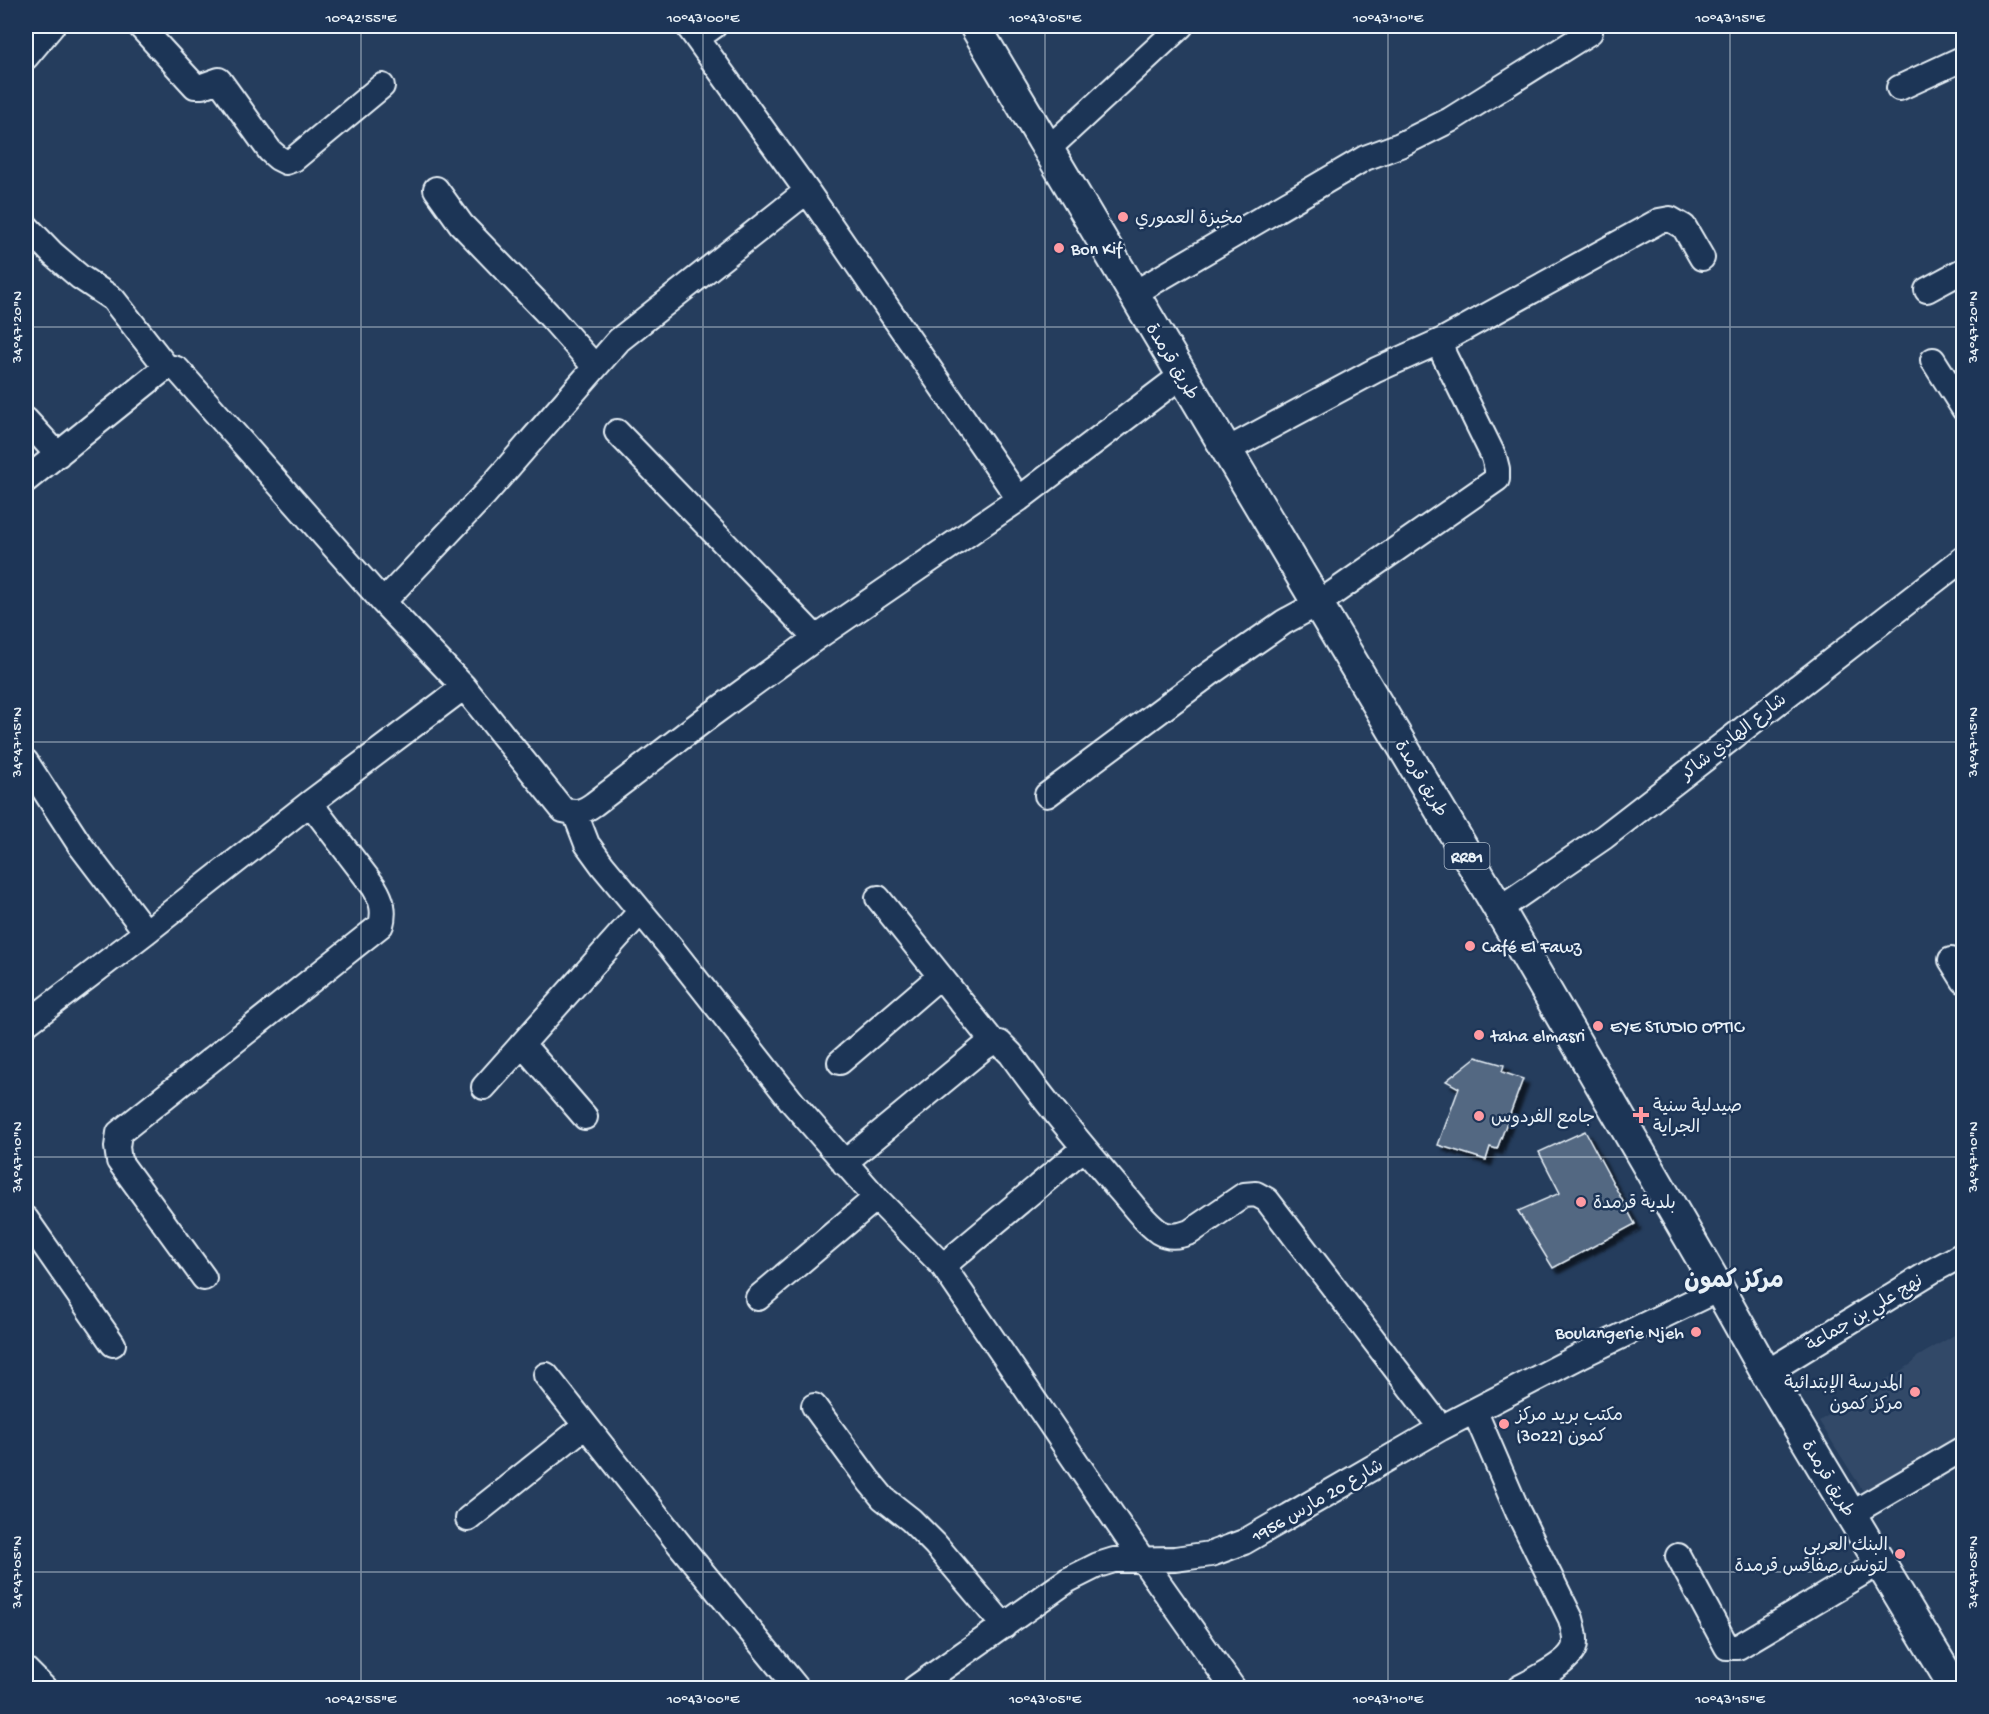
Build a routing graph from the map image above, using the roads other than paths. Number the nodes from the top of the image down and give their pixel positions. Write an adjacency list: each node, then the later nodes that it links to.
1 (140, 26): 7 (street)
2 (975, 26): 9 (main road, طريق قرمدة / RR81)
3 (1181, 26): 9 (street)
4 (699, 30): 11 (street)
5 (1590, 32): 16 (street)
6 (1964, 58): 8 (street)
7 (382, 86)
8 (1899, 88)
9 (1048, 149): 16 (main road, طريق قرمدة / RR81)
10 (436, 189): 19 (street)
11 (807, 191): 19 (street); 28 (street)
12 (26, 226): 20 (street)
13 (1702, 258): 17 (street)
14 (1964, 270): 15 (street)
15 (1927, 290)
16 (1133, 294): 21 (main road, طريق قرمدة / RR81)
17 (1443, 340): 25 (street); 31 (street)
18 (1933, 360): 22 (street)
19 (595, 367): 30 (street)
20 (167, 368): 26 (street); 30 (street)
21 (1181, 376): 25 (main road, طريق قرمدة / RR81); 28 (street)
22 (1964, 409)
23 (26, 420): 26 (street)
24 (617, 432): 32 (street)
25 (1227, 450): 31 (main road, طريق قرمدة / RR81)
26 (58, 455): 27 (street)
27 (26, 480)
28 (1019, 498): 32 (street)
29 (1962, 563): 39 (street, شارع الهادي شاكر)
30 (383, 602): 33 (street)
31 (1318, 603): 35 (street); 39 (main road, طريق قرمدة / RR81)
32 (816, 638): 37 (street)
33 (464, 687): 36 (street); 37 (street)
34 (26, 762): 41 (street)
35 (1047, 795)
36 (310, 803): 41 (street); 57 (street)
37 (575, 813): 40 (street)
38 (878, 898): 43 (street)
39 (1498, 909): 58 (main road, طريق قرمدة / RR81)
40 (640, 912): 47 (street); 52 (street)
41 (146, 932): 45 (street)
42 (1952, 960): 44 (street)
43 (940, 976): 46 (street); 48 (street)
44 (1964, 981)
45 (26, 1024)
46 (993, 1042): 51 (street); 52 (street)
47 (522, 1044): 49 (street); 50 (street)
48 (840, 1062)
49 (484, 1087)
50 (585, 1117)
51 (1084, 1148): 56 (street); 66 (street)
52 (844, 1163): 53 (street)
53 (876, 1198): 56 (street); 59 (street)
54 (26, 1219): 60 (street)
55 (1964, 1254): 61 (street, نهج علي بن جماعة)
56 (943, 1266): 71 (street)
57 (204, 1278)
58 (1719, 1289): 61 (main road, طريق قرمدة / RR81); 64 (street, شارع 20 مارس 1956)
59 (758, 1298)
60 (113, 1344)
61 (1766, 1373): 68 (main road, طريق قرمدة / RR81)
62 (546, 1375): 65 (street)
63 (814, 1406): 73 (street)
64 (1475, 1412): 66 (street, شارع 20 مارس 1956); 79 (street)
65 (585, 1426): 69 (street); 76 (street)
66 (1441, 1428): 71 (street, شارع 20 مارس 1956)
67 (1964, 1448): 68 (street)
68 (1851, 1514): 72 (main road, طريق قرمدة / RR81)
69 (468, 1519)
70 (1677, 1556): 72 (street)
71 (1142, 1559): 73 (street, شارع 20 مارس 1956); 78 (street)
72 (1880, 1563): 80 (main road, طريق قرمدة / RR81)
73 (1004, 1626): 77 (street, شارع 20 مارس 1956)
74 (26, 1670): 75 (street)
75 (44, 1689)
76 (797, 1689)
77 (915, 1689)
78 (1233, 1689)
79 (1519, 1689)
80 (1955, 1689)

